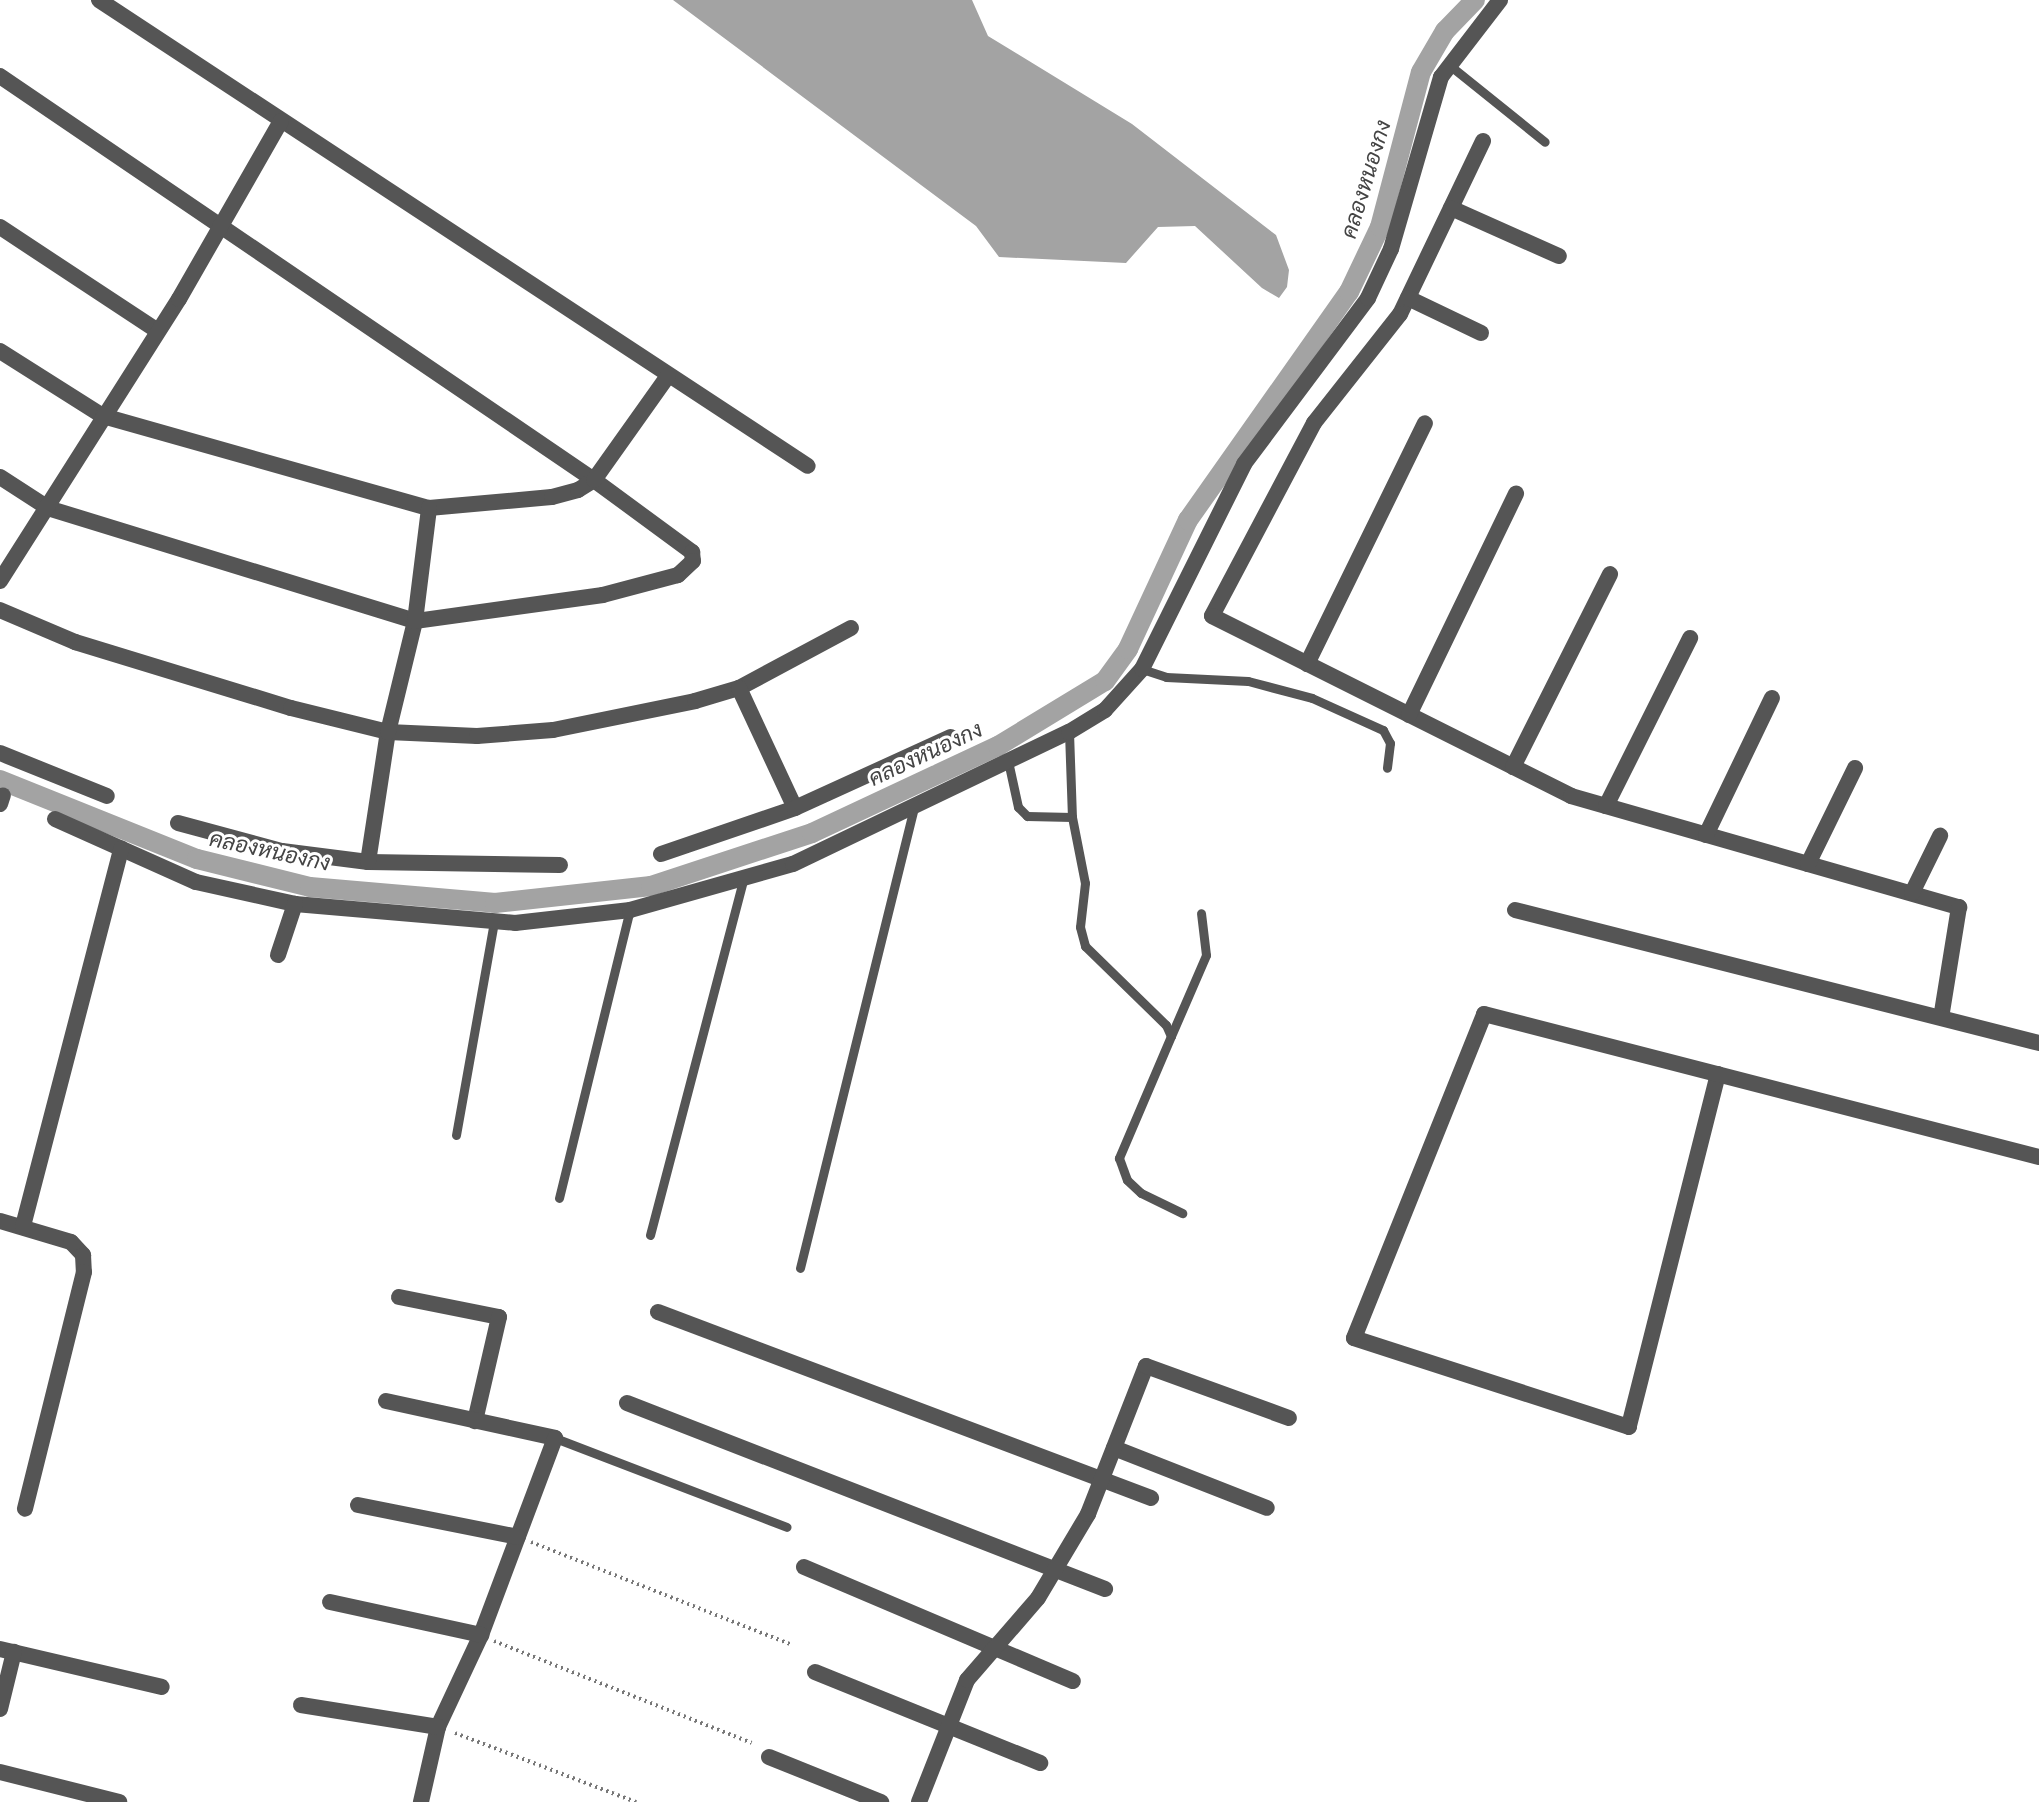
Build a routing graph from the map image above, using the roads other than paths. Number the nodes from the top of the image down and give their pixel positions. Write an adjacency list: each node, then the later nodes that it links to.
1 (99, 0): 5 (street)
2 (1500, 0): 3 (street)
3 (1448, 64): 7 (lane); 32 (street)
4 (0, 76): 9 (street)
5 (281, 121): 9 (street); 16 (street)
6 (1483, 141): 8 (street)
7 (1545, 142)
8 (1451, 208): 11 (street); 12 (street)
9 (221, 225): 13 (street); 21 (street)
10 (0, 227): 13 (street)
11 (1559, 256)
12 (1408, 298): 14 (street); 31 (street)
13 (158, 331): 17 (street)
14 (1481, 333)
15 (0, 351): 17 (street)
16 (668, 376): 19 (street); 21 (street)
17 (103, 416): 23 (street); 24 (street)
18 (1425, 423): 31 (street)
19 (808, 466)
20 (0, 477): 23 (street)
21 (594, 480): 24 (street); 28 (street)
22 (1516, 494): 35 (street)
23 (48, 508): 26 (street); 28 (street)
24 (429, 508): 28 (street)
25 (1610, 574): 41 (street)
26 (0, 581)
27 (0, 610): 36 (street)
28 (415, 621): 36 (street)
29 (851, 628): 33 (street)
30 (1690, 638): 45 (street)
31 (1307, 664): 35 (street)
32 (1142, 669): 37 (street); 42 (lane)
33 (739, 688): 36 (street); 46 (street)
34 (1772, 698): 51 (street)
35 (1409, 715): 41 (street)
36 (388, 732): 55 (street)
37 (1069, 732): 40 (street); 48 (lane)
38 (951, 737): 46 (street)
39 (0, 753): 44 (street)
40 (1008, 761): 47 (street); 48 (lane)
41 (1513, 767): 45 (street)
42 (1387, 768)
43 (1855, 768): 56 (street)
44 (107, 796)
45 (1606, 806): 51 (street)
46 (795, 808): 54 (street)
47 (914, 808): 58 (street); 77 (lane)
48 (1072, 817): 67 (lane)
49 (55, 819): 53 (street)
50 (178, 823): 55 (street)
51 (1706, 835): 56 (street)
52 (1940, 836): 59 (street)
53 (121, 849): 60 (street); 75 (street)
54 (661, 854)
55 (368, 862): 57 (street)
56 (1808, 864): 59 (street)
57 (560, 865)
58 (744, 877): 61 (street); 76 (lane)
59 (1912, 893): 66 (street)
60 (295, 904): 64 (street); 65 (street)
61 (630, 910): 64 (street); 72 (lane)
62 (1515, 910): 66 (street)
63 (1201, 913): 67 (lane)
64 (494, 921): 70 (lane)
65 (278, 955)
66 (1941, 1018): 68 (street)
67 (1171, 1036): 73 (lane)
68 (2039, 1043)
69 (1718, 1074): 69 (street); 71 (street)
70 (456, 1135)
71 (2039, 1157)
72 (559, 1198)
73 (1182, 1213)
74 (0, 1221): 75 (street)
75 (23, 1226): 90 (street)
76 (650, 1235)
77 (800, 1268)
78 (399, 1297): 83 (street)
79 (658, 1312): 86 (street)
80 (386, 1401): 83 (street)
81 (627, 1403): 94 (street)
82 (1289, 1418): 85 (street)
83 (475, 1421): 84 (street)
84 (555, 1438): 91 (lane); 92 (street)
85 (1114, 1448): 86 (street); 89 (street)
86 (1102, 1480): 87 (street); 94 (street)
87 (1151, 1498)
88 (358, 1505): 92 (street)
89 (1267, 1508)
90 (25, 1509)
91 (787, 1527)
92 (518, 1537): 97 (street)
93 (804, 1567): 98 (street)
94 (1055, 1570): 95 (street); 98 (street)
95 (1105, 1589)
96 (330, 1602): 97 (street)
97 (481, 1635): 106 (street)
98 (995, 1648): 101 (street); 105 (street)
99 (7, 1651): 102 (street); 104 (street)
100 (815, 1672): 105 (street)
101 (1073, 1681)
102 (162, 1687)
103 (301, 1705): 106 (street)
104 (0, 1709)
105 (949, 1726): 108 (street); 113 (street)
106 (438, 1727): 111 (street)
107 (769, 1757): 112 (street)
108 (1040, 1763)
109 (0, 1772): 110 (street)
110 (119, 1802)
111 (421, 1802)
112 (881, 1802)
113 (919, 1802)

